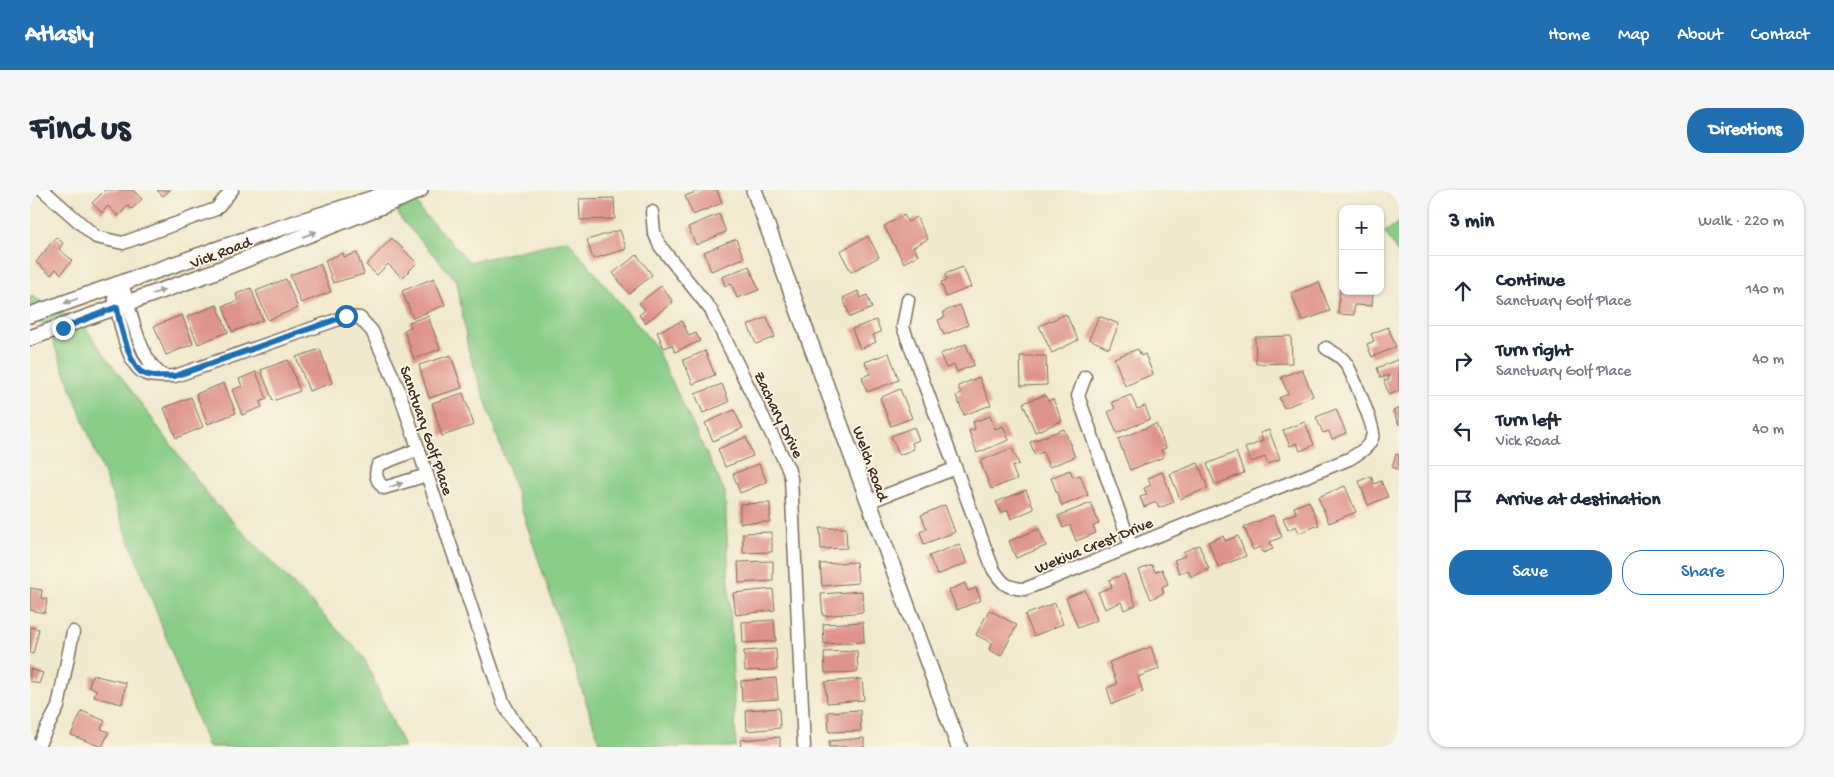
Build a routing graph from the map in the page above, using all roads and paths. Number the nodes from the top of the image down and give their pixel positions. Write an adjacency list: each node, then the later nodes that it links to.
1 (43, 190): 2 (street)
2 (232, 190)
3 (398, 190): 7 (street, Vick Road)
4 (420, 190): 9 (street, Vick Road, one-way to 4)
5 (754, 190): 20 (street, Welch Road)
6 (652, 212): 25 (street, Zachary Drive)
7 (117, 285): 9 (street, Sanctuary Golf Place); 10 (street, Vick Road, one-way to 10)
8 (908, 300): 18 (street, Wekiva Crest Drive)
9 (123, 305): 11 (street, Vick Road); 13 (street, Sanctuary Golf Place); 14 (street, Sanctuary Golf Place)
10 (30, 315)
11 (30, 338)
12 (1326, 348): 21 (street, Wekiva Crest Drive)
13 (145, 353): 14 (street); 15 (street, Sanctuary Golf Place)
14 (132, 358): 15 (street, Sanctuary Golf Place)
15 (164, 376): 17 (street, Sanctuary Golf Place)
16 (1085, 377): 21 (street)
17 (419, 449): 19 (street, Sanctuary Golf Place); 19 (street, one-way to 19)
18 (954, 469): 20 (street); 21 (street, Wekiva Crest Drive)
19 (427, 475): 24 (street, Sanctuary Golf Place)
20 (868, 502): 26 (street, Welch Road)
21 (1131, 546)
22 (73, 632): 23 (street)
23 (37, 747)
24 (534, 747)
25 (804, 747)
26 (959, 747)

